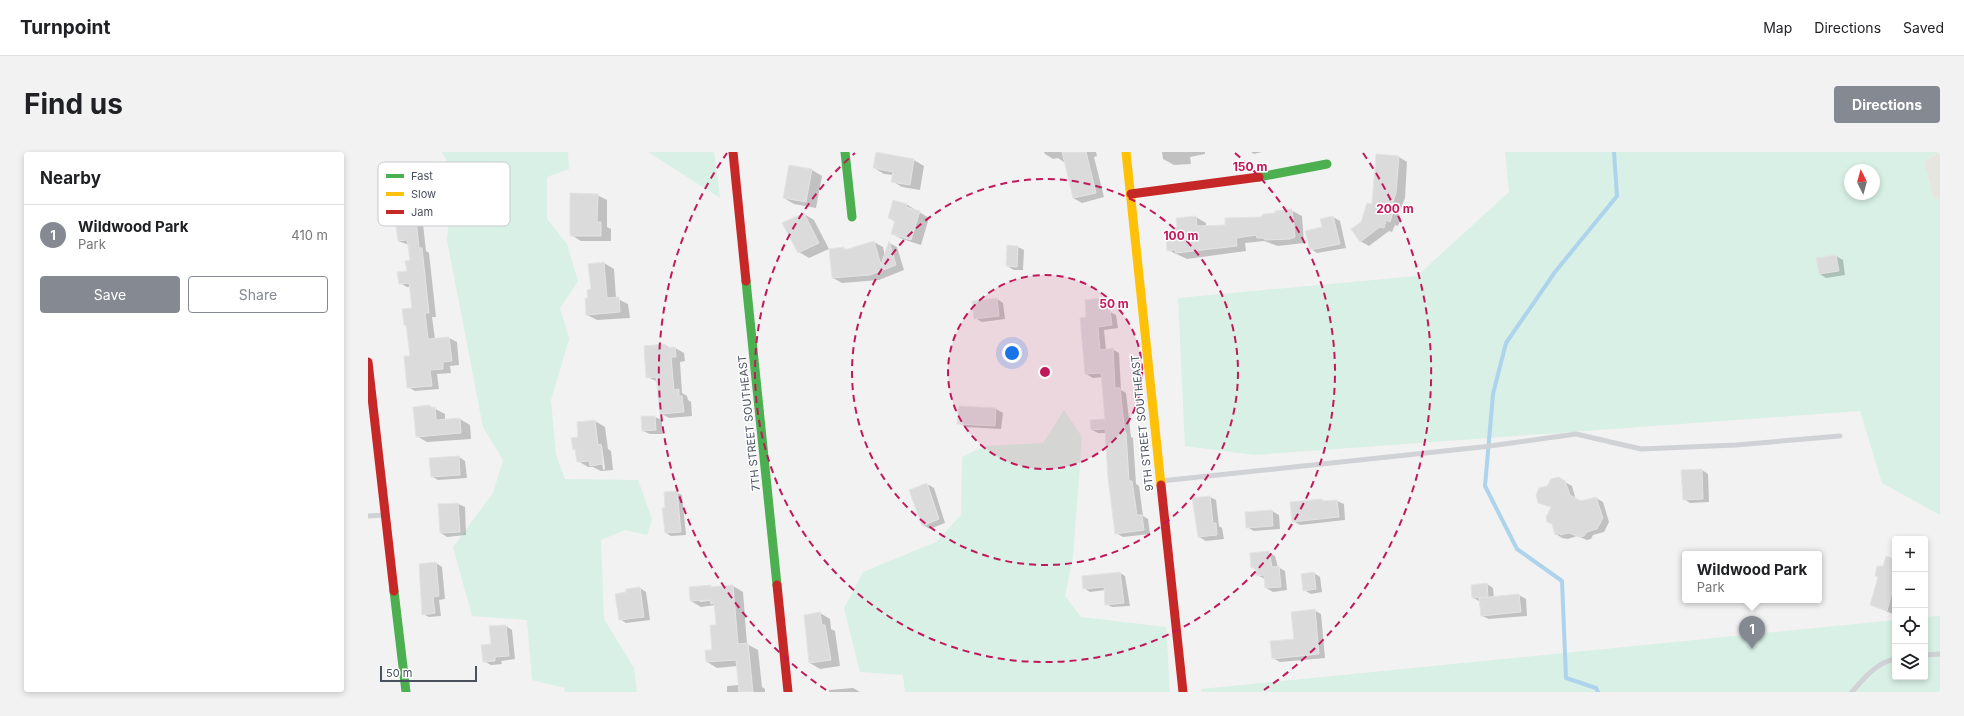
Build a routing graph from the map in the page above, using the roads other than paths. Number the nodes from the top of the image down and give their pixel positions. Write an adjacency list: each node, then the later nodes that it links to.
1 (733, 152): 16 (street, 7TH STREET SOUTHEAST)
2 (845, 152): 6 (street)
3 (1126, 152): 5 (street, 9TH STREET SOUTHEAST)
4 (1327, 164): 5 (street)
5 (1131, 194): 9 (street, 9TH STREET SOUTHEAST)
6 (852, 217)
7 (368, 362): 10 (street)
8 (1840, 436): 9 (lane)
9 (1160, 481): 17 (street, 9TH STREET SOUTHEAST)
10 (386, 514): 11 (lane); 15 (street)
11 (368, 516)
12 (1940, 654): 13 (lane)
13 (1928, 655)
14 (1892, 660): 18 (lane)
15 (406, 692)
16 (788, 692)
17 (1183, 692)
18 (1852, 692)

